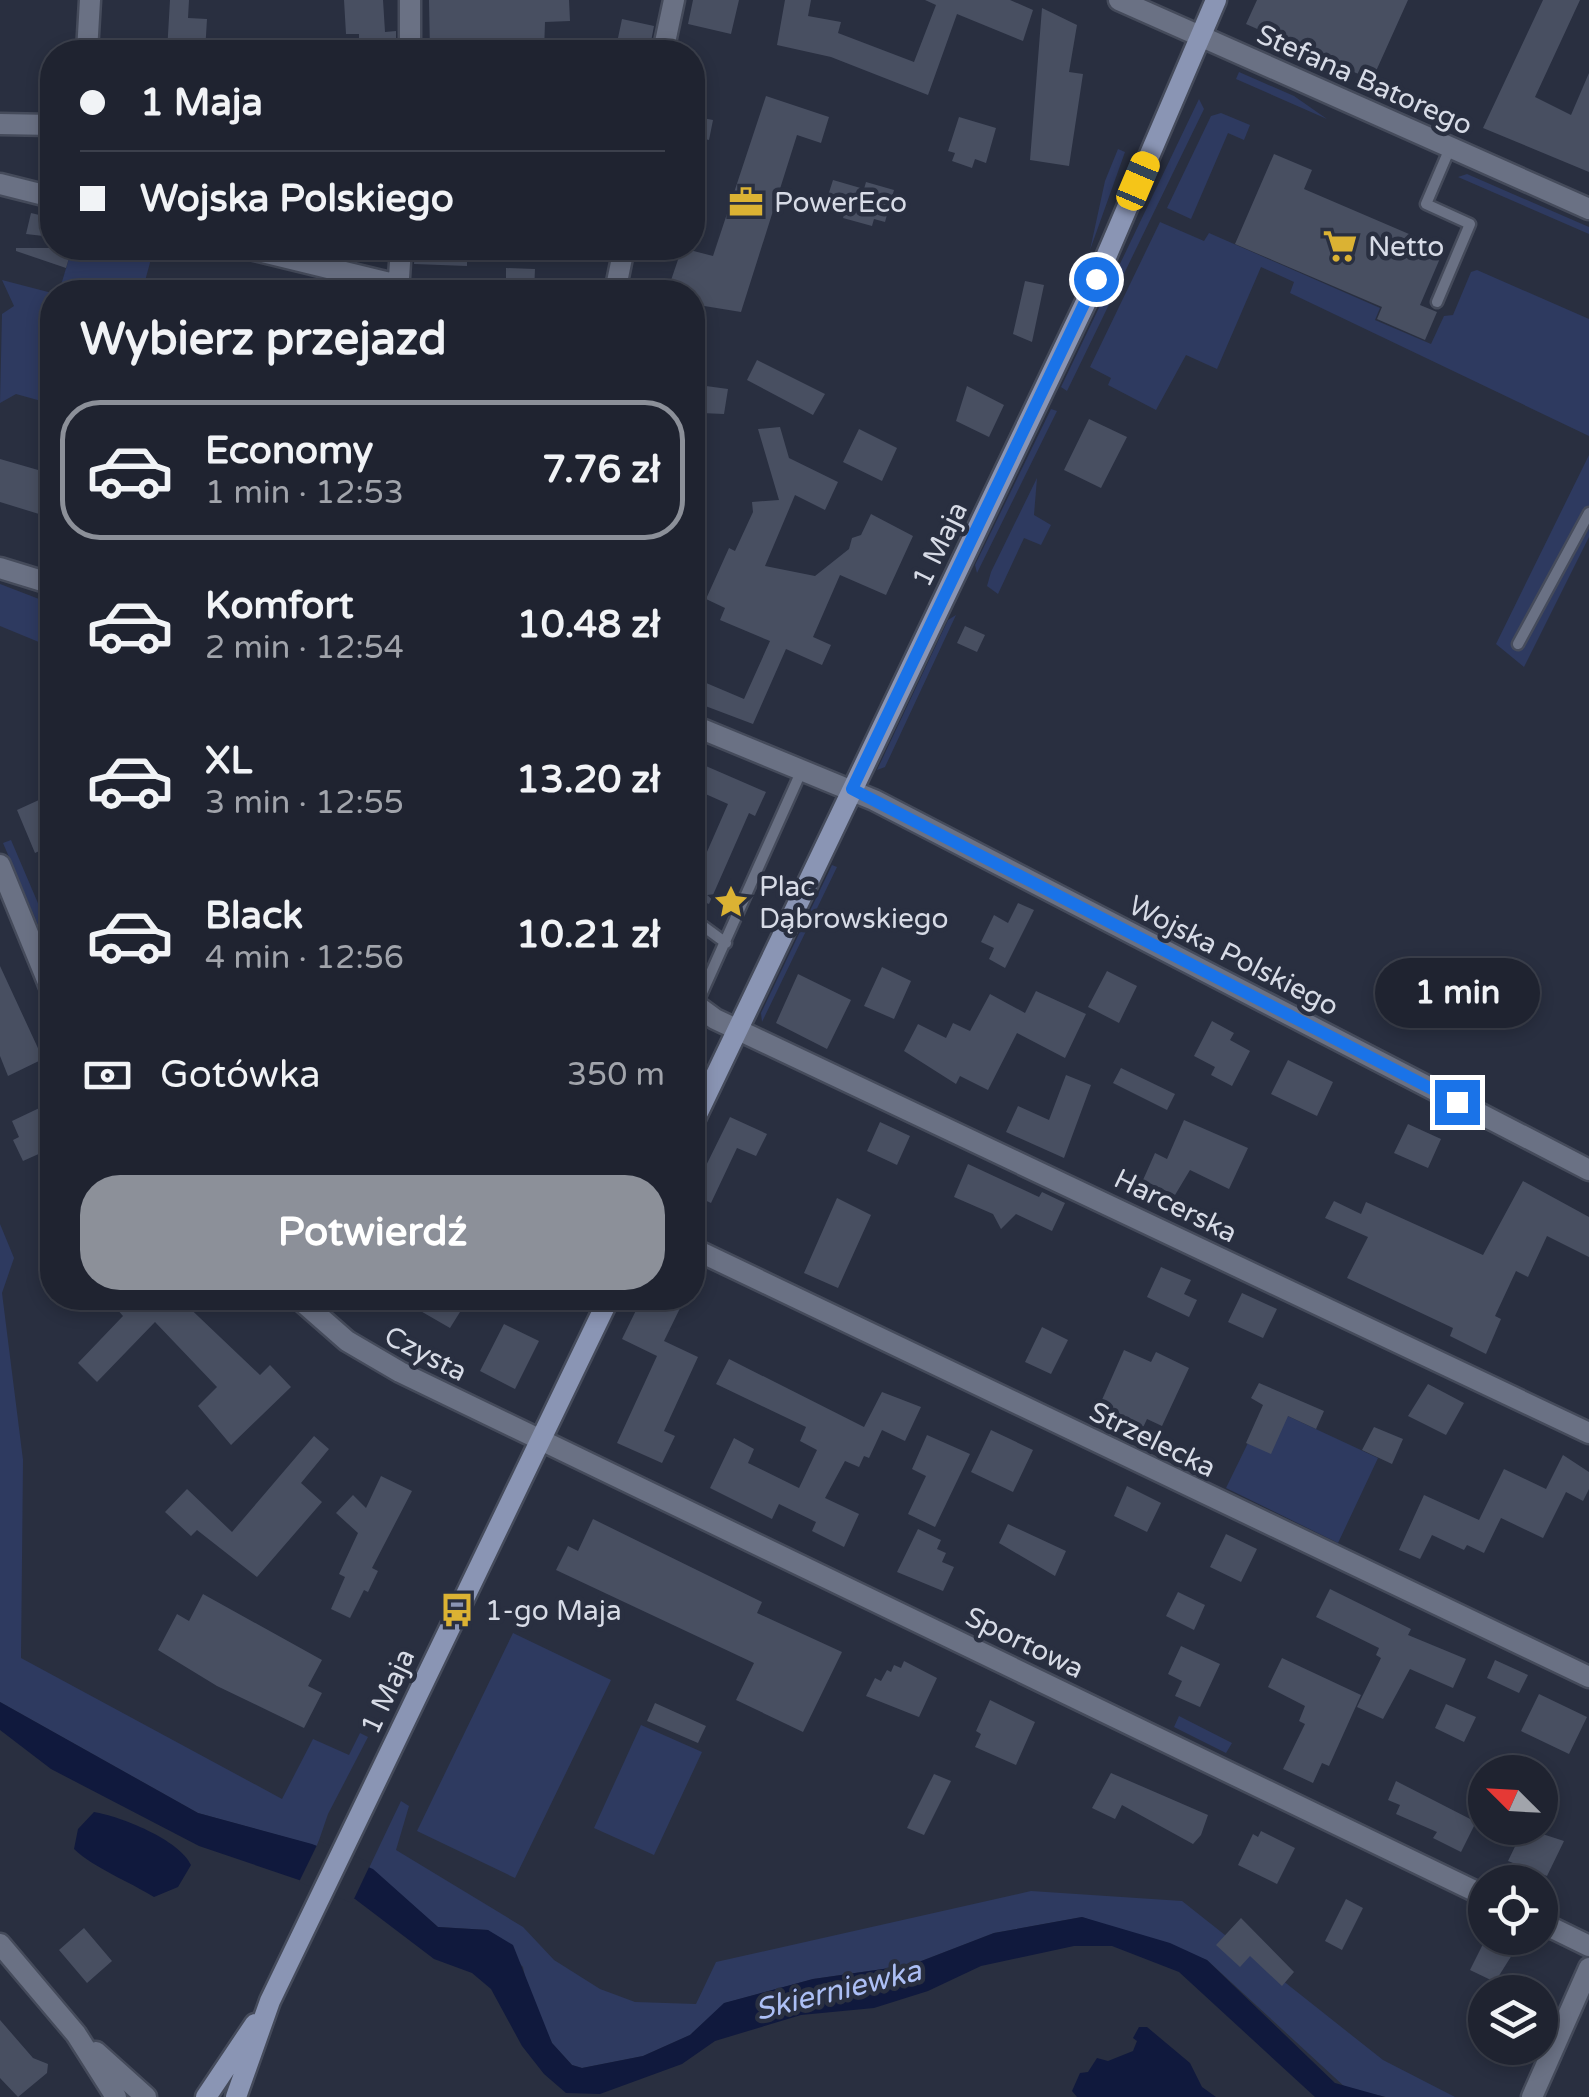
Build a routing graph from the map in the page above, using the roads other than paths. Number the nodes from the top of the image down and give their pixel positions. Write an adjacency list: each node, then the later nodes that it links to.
1 (90, 0): 7 (street)
2 (410, 0): 8 (street)
3 (674, 0): 9 (street)
4 (1119, 0): 6 (street, Stefana Batorego)
5 (1216, 0): 6 (main road, 1 Maja)
6 (1200, 37): 12 (street, Stefana Batorego); 25 (main road, 1 Maja)
7 (88, 40)
8 (410, 40)
9 (666, 40)
10 (0, 124): 11 (street)
11 (40, 125)
12 (1451, 147): 15 (street, Stefana Batorego); 18 (lane)
13 (0, 184): 14 (street)
14 (40, 195)
15 (1589, 209)
16 (290, 260): 17 (street)
17 (365, 280)
18 (1436, 302)
19 (1589, 513): 22 (lane)
20 (0, 568): 21 (street)
21 (40, 580)
22 (1518, 644)
23 (705, 730): 24 (street)
24 (801, 772): 25 (street); 28 (lane)
25 (852, 789): 32 (main road, 1 Maja); 34 (street, Wojska Polskiego)
26 (0, 865): 29 (street)
27 (705, 928): 28 (lane)
28 (726, 943): 30 (lane)
29 (40, 963)
30 (705, 983)
31 (705, 1010): 32 (street)
32 (738, 1028): 33 (main road, 1 Maja); 38 (street, Harcerska)
33 (705, 1097)
34 (1589, 1170)
35 (705, 1254): 40 (street, Strzelecka)
36 (310, 1310): 39 (street, Czysta)
37 (603, 1310): 39 (main road, 1 Maja)
38 (1589, 1432)
39 (540, 1440): 41 (street, Sportowa); 46 (main road, 1 Maja)
40 (1589, 1677)
41 (1468, 1888)
42 (1558, 1931): 44 (street)
43 (0, 1944): 47 (street)
44 (1589, 1946)
45 (1589, 1968): 48 (street)
46 (270, 2002): 51 (main road, 1 Maja); 52 (main road, 1 Maja)
47 (76, 2034): 49 (street); 50 (street)
48 (1534, 2096)
49 (116, 2097)
50 (146, 2097)
51 (206, 2097)
52 (236, 2097)

